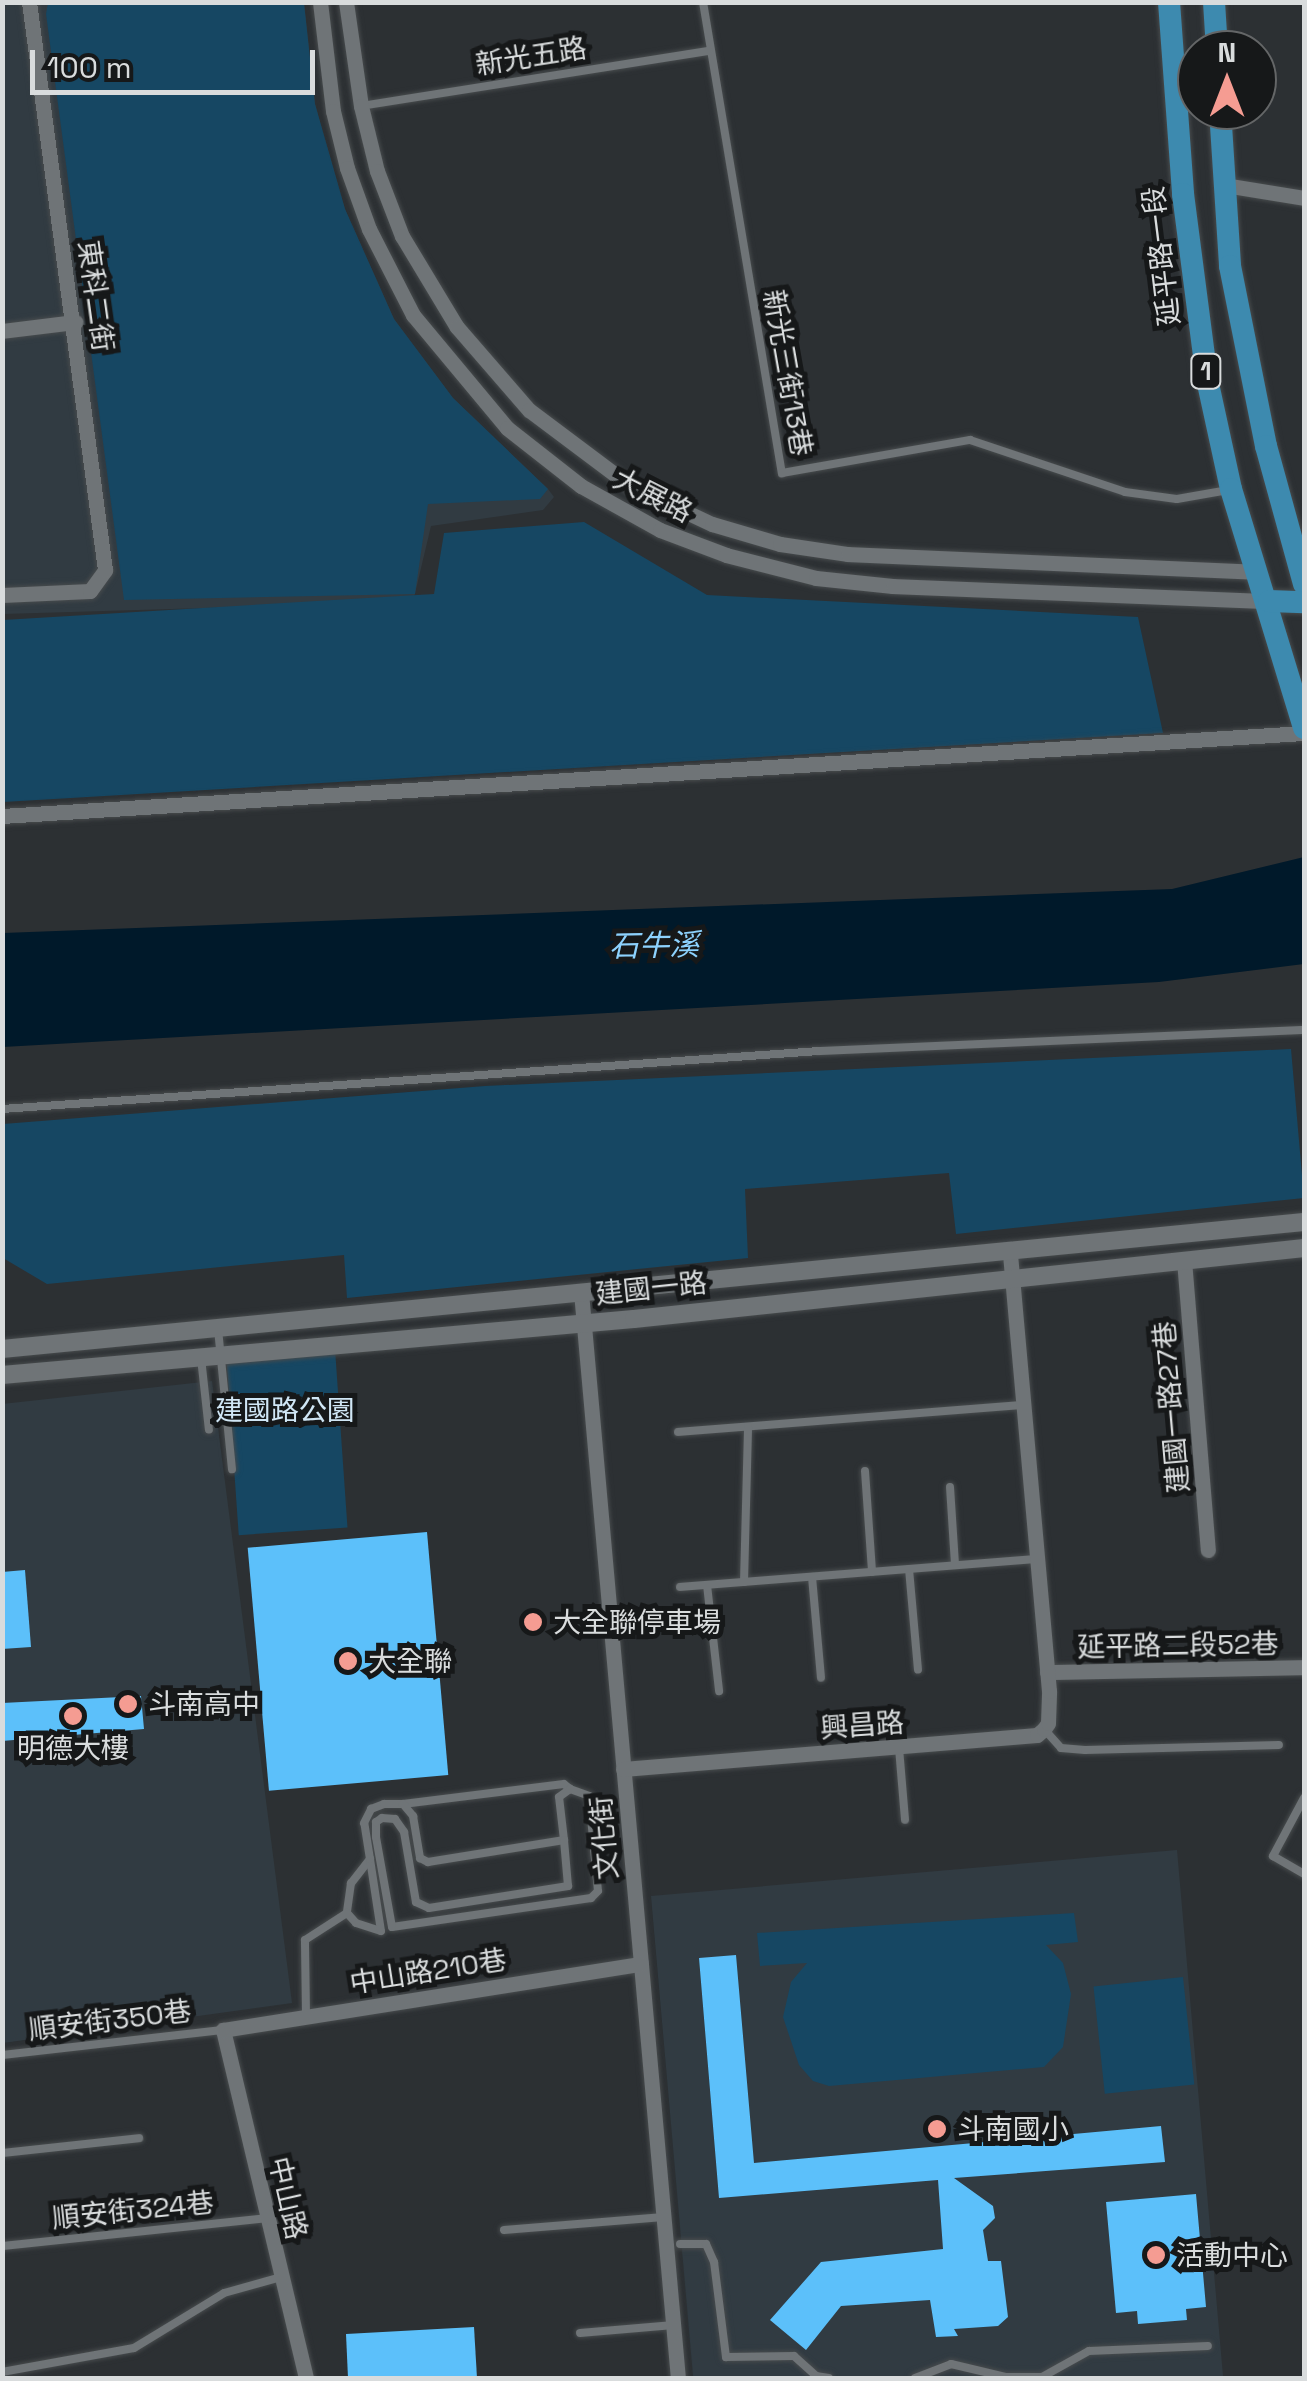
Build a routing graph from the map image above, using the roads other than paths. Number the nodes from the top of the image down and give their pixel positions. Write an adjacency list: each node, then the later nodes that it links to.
1 (29, 2): 13 (street, 東科二街)
2 (320, 2): 19 (street, 大展路)
3 (346, 2): 9 (street, 大展路)
4 (703, 2): 8 (lane, 新光三街13巷)
5 (1214, 5): 6 (main road); 7 (main road)
6 (1170, 7): 15 (main road, 延平路一段 / 1)
7 (1215, 30)
8 (709, 52): 9 (lane, 新光五路); 15 (lane, 新光三街13巷)
9 (361, 106): 16 (street, 大展路)
10 (1221, 130): 11 (main road, 1)
11 (1225, 185): 12 (street); 17 (main road, 1)
12 (1304, 198)
13 (75, 322): 14 (street); 18 (street, 東科二街)
14 (2, 332)
15 (1232, 489): 16 (main road, 延平路一段 / 1)
16 (1258, 572): 17 (main road); 19 (main road, 延平路一段 / 1)
17 (1304, 577)
18 (2, 595)
19 (1269, 601): 20 (main road); 21 (main road, 延平路一段 / 1)
20 (1304, 602)
21 (1304, 731): 22 (street)
22 (2, 816)
23 (1304, 1030): 24 (lane)
24 (2, 1110)
25 (1304, 1222): 27 (street, 建國一路)
26 (1304, 1248): 28 (street, 建國一路)
27 (1010, 1251): 29 (street, 延平路二段52巷); 30 (street, 建國一路)
28 (1184, 1260): 29 (street, 建國一路); 44 (street, 建國一路27巷)
29 (1012, 1277): 31 (street, 建國一路); 37 (street, 延平路二段52巷)
30 (581, 1292): 31 (street, 文化街); 32 (street, 建國一路)
31 (584, 1322): 34 (street, 建國一路); 61 (street, 文化街)
32 (218, 1326): 33 (street, 建國一路); 34 (lane)
33 (2, 1349)
34 (221, 1356): 35 (street, 建國一路); 41 (lane)
35 (201, 1358): 36 (street, 建國一路); 39 (lane)
36 (2, 1375)
37 (1024, 1405): 38 (lane); 45 (street, 延平路二段52巷)
38 (748, 1427): 40 (lane); 50 (lane)
39 (208, 1430)
40 (678, 1432)
41 (232, 1469)
42 (866, 1471): 48 (lane)
43 (950, 1487): 46 (lane)
44 (1208, 1550)
45 (1035, 1559): 46 (lane); 55 (street, 延平路二段52巷)
46 (954, 1566): 47 (lane)
47 (910, 1569): 48 (lane); 54 (lane)
48 (872, 1572): 49 (lane)
49 (812, 1577): 50 (lane); 56 (lane)
50 (744, 1582): 51 (lane)
51 (708, 1585): 52 (lane); 57 (lane)
52 (680, 1587)
53 (1304, 1667): 55 (street, 延平路二段52巷)
54 (918, 1670)
55 (1047, 1672): 58 (street)
56 (820, 1678)
57 (719, 1691)
58 (1044, 1729): 59 (lane); 60 (street, 興昌路)
59 (1279, 1744)
60 (899, 1748): 61 (street, 興昌路); 65 (lane)
61 (623, 1768): 70 (street, 文化街)
62 (570, 1789): 64 (lane); 66 (lane); 66 (lane)
63 (1304, 1798): 68 (lane)
64 (403, 1804): 66 (lane); 67 (lane)
65 (905, 1820)
66 (564, 1840)
67 (370, 1860): 69 (lane); 69 (lane)
68 (1304, 1874)
69 (347, 1913): 71 (lane)
70 (641, 1964): 71 (street, 中山路210巷); 76 (street, 文化街)
71 (306, 2016): 72 (street, 中山路210巷)
72 (222, 2030): 73 (lane, 順安街350巷); 77 (street, 中山路)
73 (2, 2055)
74 (139, 2138): 75 (lane)
75 (2, 2153)
76 (663, 2217): 78 (lane); 82 (street, 文化街)
77 (268, 2218): 80 (lane, 順安街324巷); 81 (street, 中山路)
78 (504, 2230)
79 (680, 2244): 88 (lane)
80 (2, 2246)
81 (282, 2277): 85 (lane); 86 (street, 中山路)
82 (674, 2325): 83 (lane); 87 (street, 文化街)
83 (580, 2334)
84 (1208, 2346): 89 (lane)
85 (2, 2372)
86 (306, 2378)
87 (678, 2378)
88 (829, 2378)
89 (915, 2378)

